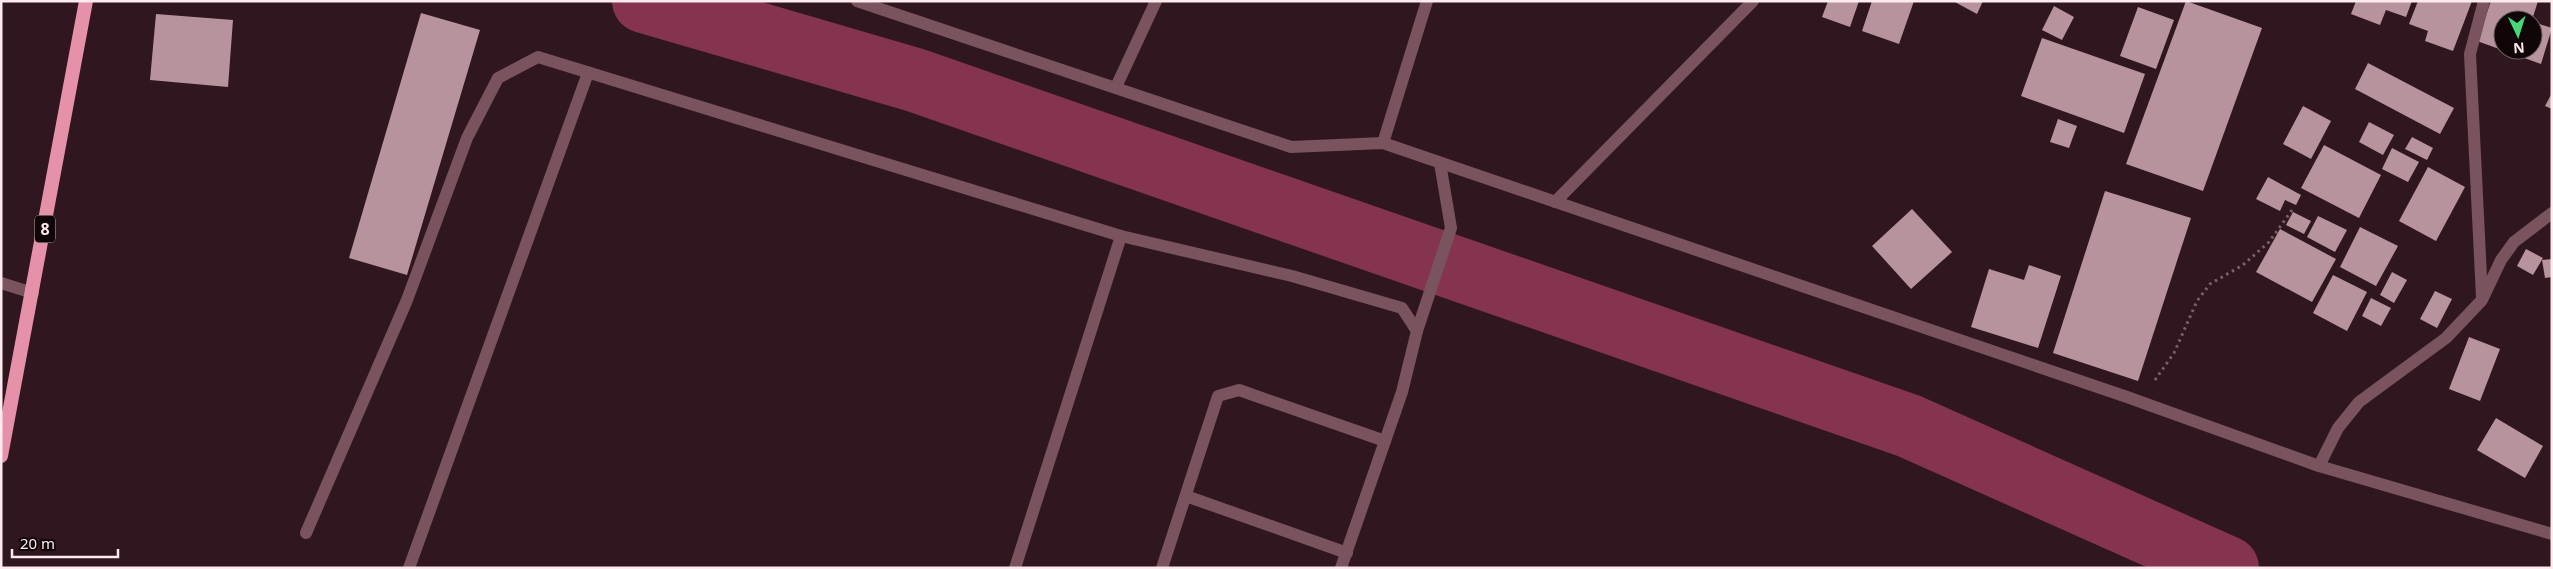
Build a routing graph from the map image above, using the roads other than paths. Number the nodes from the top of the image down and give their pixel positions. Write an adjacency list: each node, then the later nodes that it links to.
1 (86, 1): 15 (highway, 8)
2 (857, 1): 8 (street)
3 (1156, 1): 8 (street)
4 (1427, 1): 9 (street)
5 (1753, 1): 11 (street)
6 (2484, 1): 16 (street)
7 (588, 73): 13 (street); 22 (street); 25 (street)
8 (1116, 87): 9 (street)
9 (1382, 143): 10 (street)
10 (1440, 163): 11 (street); 17 (street)
11 (1556, 202): 20 (street)
12 (2552, 212): 16 (street)
13 (1121, 236): 17 (street); 26 (street)
14 (1, 282): 15 (street)
15 (33, 293): 19 (highway, 8)
16 (2482, 300): 20 (street)
17 (1417, 331): 18 (street)
18 (1385, 441): 21 (street); 24 (street)
19 (1, 456)
20 (2318, 466): 23 (street)
21 (1186, 496): 24 (street); 27 (street)
22 (306, 533)
23 (2552, 534)
24 (1347, 552): 28 (street)
25 (408, 568)
26 (1015, 568)
27 (1162, 568)
28 (1341, 568)

